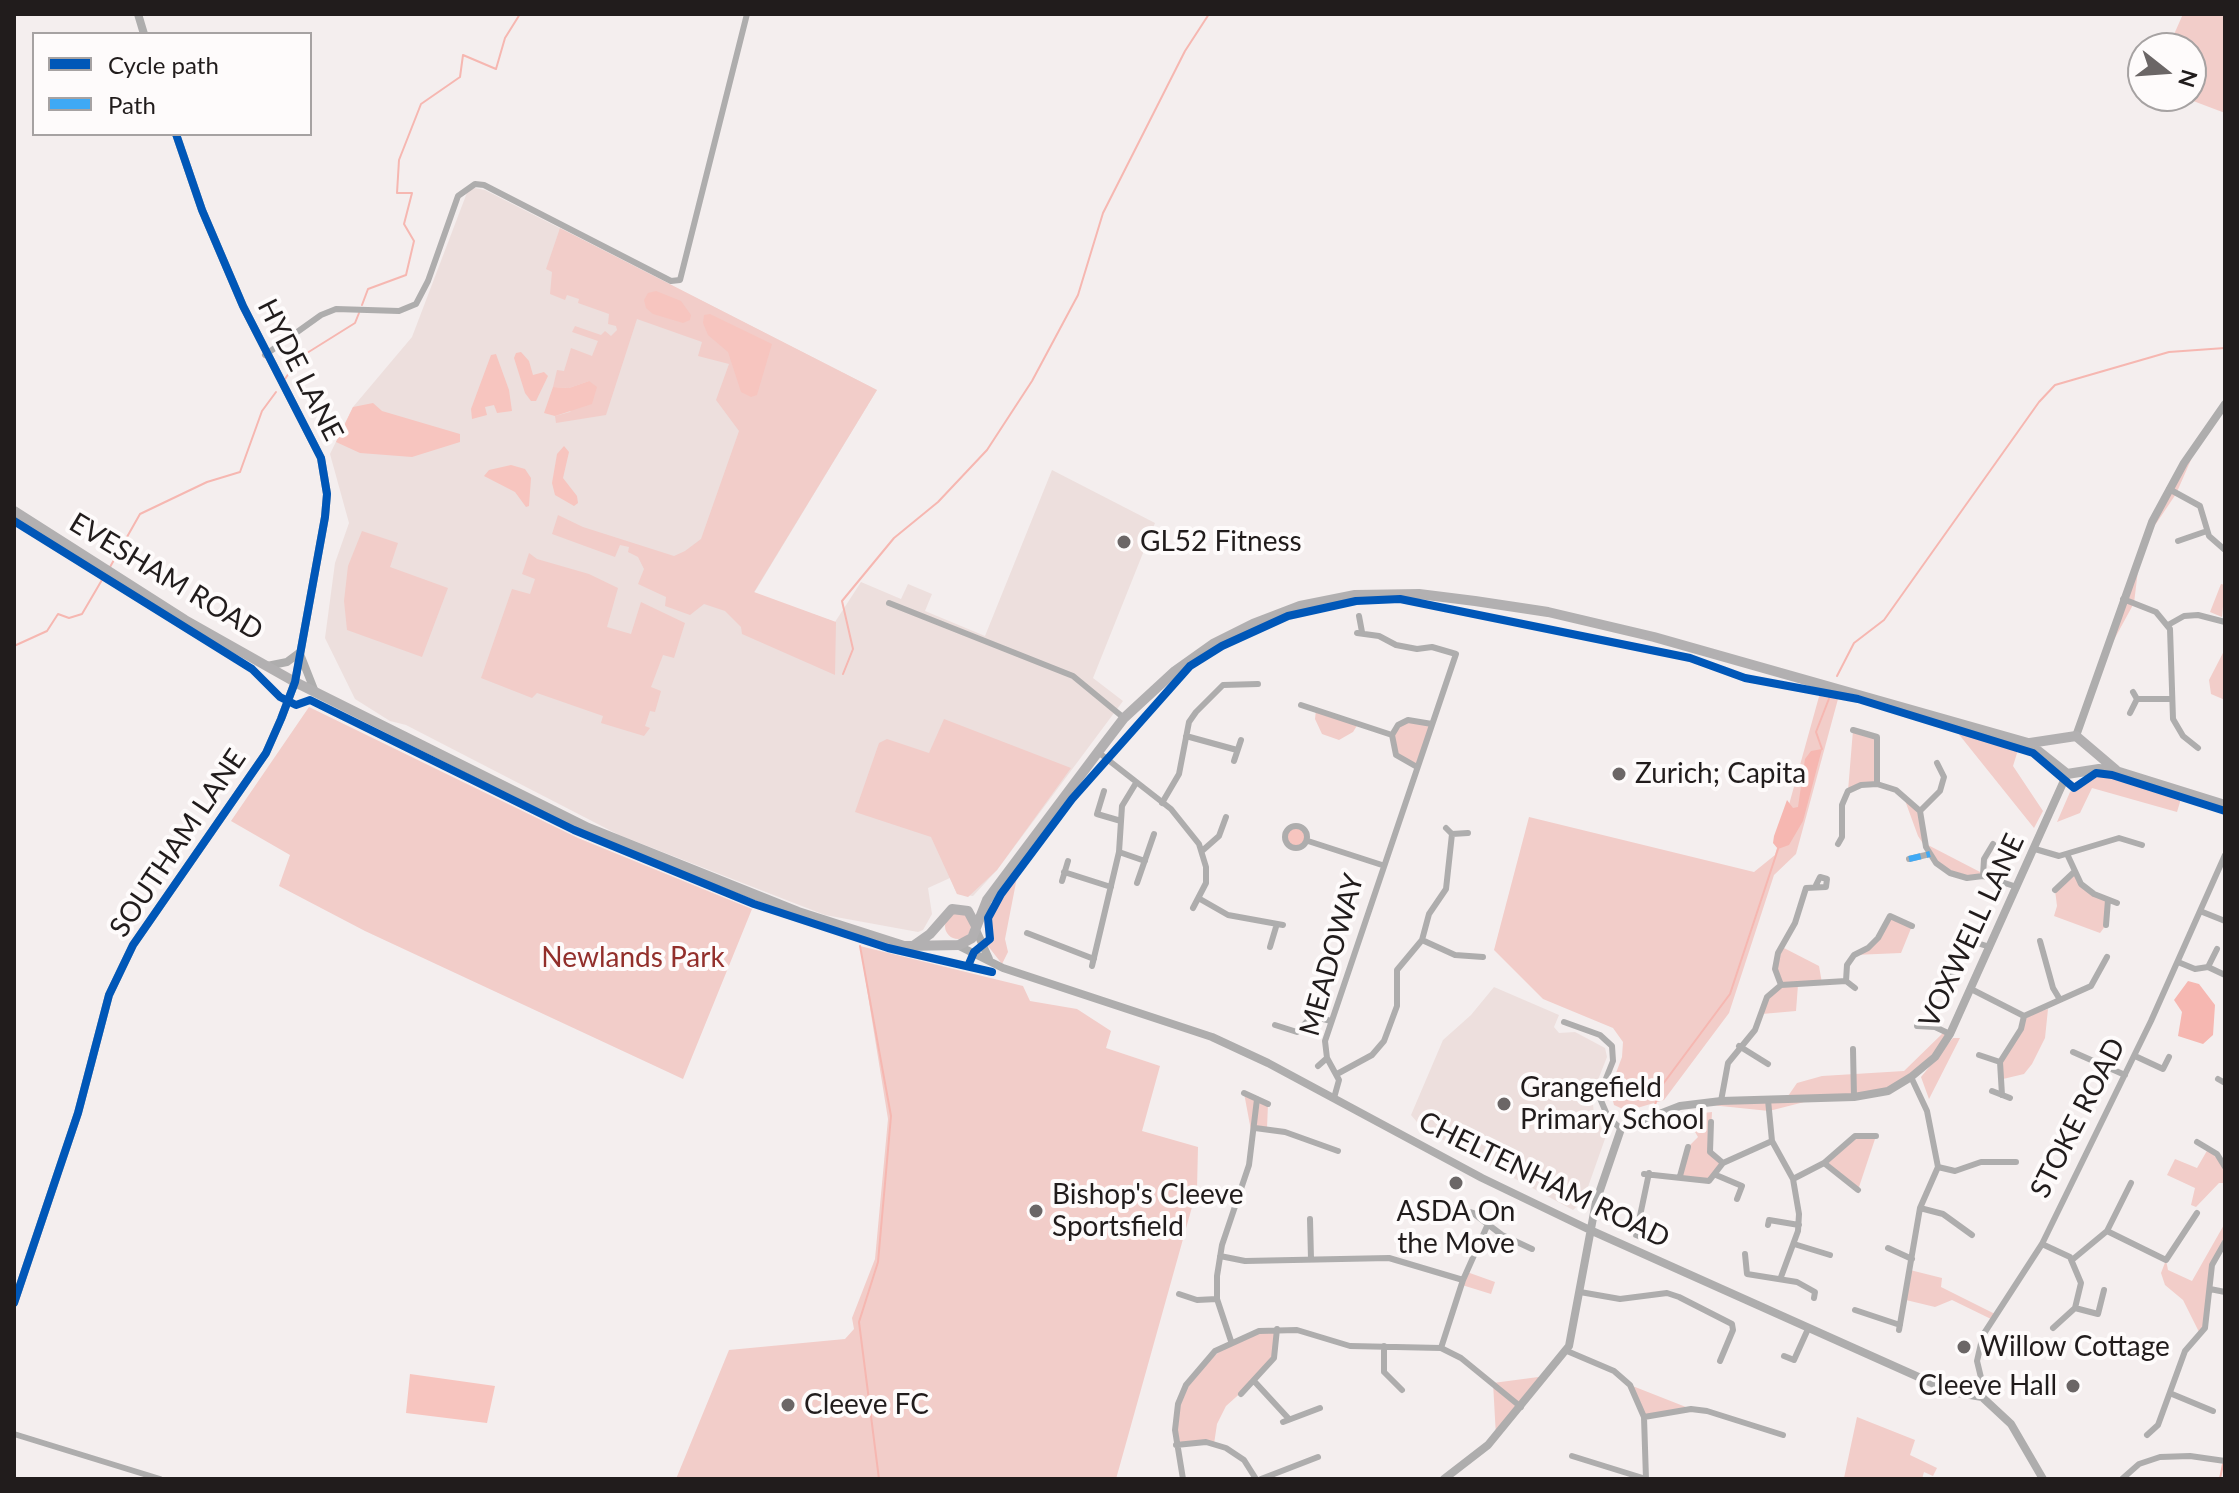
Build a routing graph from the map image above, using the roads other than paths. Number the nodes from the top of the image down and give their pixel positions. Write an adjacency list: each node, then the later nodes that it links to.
1 (747, 14): 3 (street)
2 (177, 136): 3 (street, HYDE LANE)
3 (265, 355): 15 (street, HYDE LANE)
4 (2225, 404): 5 (street)
5 (2169, 489): 7 (street); 10 (street)
6 (14, 511): 16 (main road, EVESHAM ROAD)
7 (2207, 531): 8 (street); 9 (street)
8 (2178, 541)
9 (2225, 550)
10 (2123, 599): 14 (street); 30 (street)
11 (889, 603): 25 (street)
12 (1359, 616): 26 (street, MEADOWAY)
13 (2225, 622): 14 (street)
14 (2168, 625): 22 (street)
15 (300, 653): 16 (street); 17 (street, HYDE LANE); 19 (street)
16 (267, 666): 17 (main road, EVESHAM ROAD)
17 (295, 682): 19 (main road, EVESHAM ROAD); 193 (street, SOUTHAM LANE)
18 (1258, 684): 29 (street)
19 (315, 692): 98 (main road, EVESHAM ROAD)
20 (2133, 692): 21 (street)
21 (2137, 699): 22 (street); 24 (street)
22 (2170, 699): 35 (street)
23 (1301, 705): 28 (street)
24 (2130, 713)
25 (1124, 718): 33 (main road); 37 (main road)
26 (1432, 724): 28 (street); 41 (street, MEADOWAY)
27 (1853, 730): 46 (street)
28 (1392, 735): 41 (street)
29 (1186, 736): 36 (street); 48 (street)
30 (2076, 736): 32 (main road); 34 (main road)
31 (1241, 740): 36 (street)
32 (2057, 740): 33 (main road); 39 (main road)
33 (2028, 743): 39 (main road)
34 (2089, 747): 42 (main road); 43 (main road)
35 (2198, 748)
36 (1237, 750): 38 (street)
37 (1098, 752): 45 (street); 83 (main road)
38 (1234, 761)
39 (2053, 762): 44 (main road)
40 (1937, 763): 50 (street)
41 (1417, 767): 70 (street, MEADOWAY)
42 (2083, 770): 43 (main road); 44 (main road)
43 (2116, 771): 49 (main road)
44 (2067, 774): 61 (street, VOXWELL LANE)
45 (1136, 783): 48 (street); 52 (street)
46 (1877, 784): 50 (street); 58 (street)
47 (1104, 791): 52 (street)
48 (1162, 803): 62 (street)
49 (2225, 805)
50 (1920, 811): 64 (street)
51 (1226, 817): 62 (street)
52 (1121, 821): 63 (street)
53 (1446, 828): 56 (street)
54 (1468, 833): 56 (street)
55 (1154, 834): 69 (street)
56 (1452, 834): 95 (street)
57 (1308, 841): 70 (street, MEADOWAY)
58 (1838, 844)
59 (1993, 844): 73 (street)
60 (2142, 845): 66 (street)
61 (2035, 849): 66 (street); 80 (street, VOXWELL LANE)
62 (1202, 851): 82 (street)
63 (1119, 852): 69 (street); 79 (street)
64 (1930, 854): 67 (street); 73 (street)
65 (2225, 855): 74 (street, STOKE ROAD)
66 (2068, 856): 72 (street)
67 (1909, 859)
68 (1068, 861): 71 (street)
69 (1145, 861): 76 (street)
70 (1382, 865): 115 (street, MEADOWAY)
71 (1064, 872): 75 (street); 79 (street)
72 (2073, 873): 81 (street); 84 (street)
73 (1983, 876): 80 (street)
74 (2214, 879): 77 (street); 88 (street, STOKE ROAD)
75 (1062, 881)
76 (1137, 883)
77 (2225, 883)
78 (1816, 885): 110 (street)
79 (1111, 887): 94 (street)
80 (2017, 887): 100 (street, VOXWELL LANE)
81 (2055, 890)
82 (1200, 899): 86 (street); 99 (street)
83 (987, 900): 87 (main road); 93 (main road)
84 (2108, 900): 85 (street); 91 (street)
85 (2117, 903)
86 (1193, 908)
87 (962, 909): 89 (main road); 93 (main road)
88 (2200, 911): 90 (street); 105 (street, STOKE ROAD)
89 (942, 919): 97 (main road); 98 (main road)
90 (2225, 921)
91 (2106, 925)
92 (1912, 926): 108 (street)
93 (976, 928): 97 (main road); 104 (street)
94 (1027, 933)
95 (1422, 940): 102 (street); 130 (street)
96 (2040, 941): 113 (street)
97 (955, 944): 98 (main road, EVESHAM ROAD); 104 (street, CHELTENHAM ROAD)
98 (913, 946)
99 (1270, 947)
100 (1990, 947): 109 (street); 112 (street, VOXWELL LANE)
101 (2217, 949): 106 (street)
102 (1483, 957)
103 (2107, 957): 113 (street)
104 (990, 961): 137 (street, CHELTENHAM ROAD)
105 (2178, 962): 106 (street); 124 (street, STOKE ROAD)
106 (2208, 967): 107 (street)
107 (2225, 975)
108 (1846, 981): 110 (street); 111 (street)
109 (1950, 983)
110 (1781, 985): 120 (street)
111 (1855, 988)
112 (1971, 989): 114 (street); 119 (street, VOXWELL LANE)
113 (2059, 998): 114 (street)
114 (2024, 1016): 127 (street)
115 (1331, 1021): 117 (street); 126 (street, MEADOWAY)
116 (1564, 1022): 145 (street)
117 (1275, 1025)
118 (1917, 1026): 119 (street)
119 (1950, 1034): 132 (street, VOXWELL LANE)
120 (1739, 1046): 128 (street); 141 (street)
121 (1853, 1049): 136 (street)
122 (2073, 1052): 131 (street)
123 (1979, 1055): 127 (street)
124 (2135, 1056): 125 (street); 131 (street, STOKE ROAD)
125 (2169, 1057)
126 (1327, 1058): 129 (street, MEADOWAY); 130 (street, MEADOWAY)
127 (2000, 1062): 135 (street)
128 (1768, 1064)
129 (1318, 1066)
130 (1337, 1074): 137 (street, MEADOWAY)
131 (2125, 1075): 175 (street, STOKE ROAD)
132 (1911, 1077): 136 (street, VOXWELL LANE); 154 (street)
133 (1992, 1091): 135 (street)
134 (1244, 1093): 139 (street)
135 (2002, 1095): 138 (street)
136 (1854, 1097): 140 (street, VOXWELL LANE)
137 (1334, 1098): 169 (street, CHELTENHAM ROAD)
138 (2010, 1098)
139 (1257, 1099): 142 (street); 144 (street)
140 (1768, 1100): 141 (street, VOXWELL LANE); 147 (street)
141 (1721, 1101): 145 (street, VOXWELL LANE)
142 (1268, 1104)
143 (1711, 1122): 152 (street)
144 (1255, 1128): 150 (street); 180 (street)
145 (1621, 1129): 169 (street)
146 (1876, 1136): 153 (street)
147 (1772, 1141): 152 (street); 158 (street)
148 (2197, 1142): 155 (street)
149 (1688, 1147): 157 (street)
150 (1338, 1151)
151 (2016, 1162): 154 (street)
152 (1723, 1163): 156 (street)
153 (1824, 1163): 158 (street); 160 (street)
154 (1938, 1167): 163 (street)
155 (2225, 1167)
156 (1716, 1175): 157 (street); 161 (street)
157 (1680, 1176): 172 (street)
158 (1793, 1179): 168 (street)
159 (2131, 1183): 170 (street)
160 (1858, 1190)
161 (1737, 1199)
162 (1448, 1206): 166 (street)
163 (1920, 1208): 171 (street); 182 (street)
164 (2197, 1213): 170 (street)
165 (1310, 1219): 181 (street)
166 (1488, 1224): 177 (street); 185 (street)
167 (1768, 1225): 168 (street)
168 (1799, 1225): 174 (street)
169 (1590, 1230): 188 (street); 200 (street, CHELTENHAM ROAD)
170 (2107, 1231): 183 (street)
171 (1972, 1235)
172 (1641, 1237)
173 (2225, 1242): 186 (street)
174 (1794, 1244): 179 (street); 184 (street)
175 (2042, 1244): 183 (street); 213 (street, STOKE ROAD)
176 (1888, 1248): 182 (street)
177 (1532, 1249)
178 (1745, 1254): 184 (street)
179 (1830, 1255)
180 (1220, 1256): 181 (street); 192 (street)
181 (1311, 1259): 185 (street)
182 (1912, 1259): 196 (street)
183 (2072, 1260): 195 (street)
184 (1781, 1277): 191 (street)
185 (1463, 1280): 204 (street)
186 (2210, 1289): 189 (street); 202 (street)
187 (2104, 1290): 195 (street)
188 (1580, 1292): 197 (street); 206 (street)
189 (2225, 1292)
190 (1179, 1294): 192 (street)
191 (1814, 1298)
192 (1217, 1299): 201 (street)
193 (14, 1303)
194 (1718, 1305): 197 (street)
195 (2075, 1308): 198 (street)
196 (1855, 1310)
197 (1714, 1314): 208 (street)
198 (2053, 1328)
199 (1277, 1329): 201 (street); 203 (street); 209 (street)
200 (1808, 1329): 207 (street); 213 (street, CHELTENHAM ROAD)
201 (1231, 1341): 221 (street)
202 (2193, 1342): 205 (street); 212 (street)
203 (1384, 1346): 204 (street); 210 (street)
204 (1441, 1348): 214 (street)
205 (2203, 1348)
206 (1567, 1351): 214 (street); 217 (street)
207 (1784, 1356)
208 (1720, 1361)
209 (1254, 1381): 211 (street); 215 (street)
210 (1402, 1390)
211 (1241, 1394)
212 (2172, 1394): 216 (street); 220 (street)
213 (1982, 1397): 230 (street)
214 (1521, 1407): 228 (street)
215 (1320, 1408)
216 (2213, 1411)
217 (1644, 1417): 219 (street); 229 (street)
218 (14, 1434): 225 (street)
219 (1783, 1435)
220 (2147, 1435)
221 (1176, 1445): 226 (street); 227 (street)
222 (1572, 1456): 229 (street)
223 (1318, 1457): 227 (street)
224 (2223, 1460): 231 (street)
225 (160, 1479)
226 (1183, 1479)
227 (1259, 1479)
228 (1444, 1479)
229 (1646, 1479)
230 (2043, 1479)
231 (2122, 1479)

